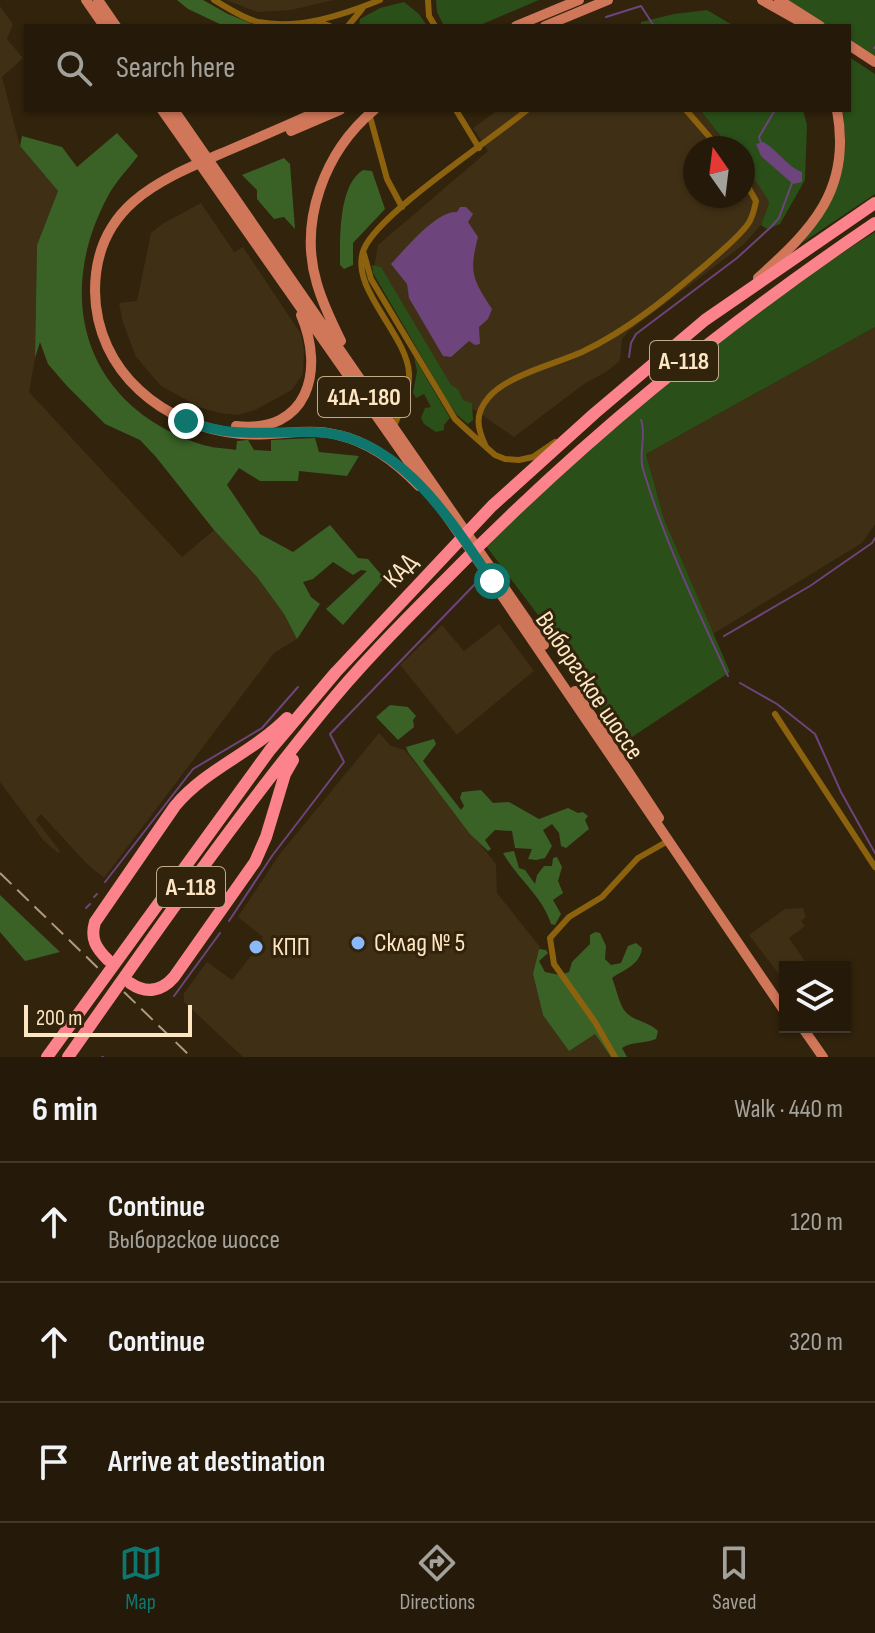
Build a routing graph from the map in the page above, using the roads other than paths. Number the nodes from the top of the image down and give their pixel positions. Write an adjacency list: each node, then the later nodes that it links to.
1 (86, 0): 12 (main road)
2 (214, 0): 11 (street)
3 (380, 0): 10 (street)
4 (428, 0): 17 (street)
5 (579, 0): 18 (main road)
6 (608, 0): 19 (main road)
7 (763, 0): 20 (main road); 21 (main road)
8 (779, 0): 22 (main road)
9 (100, 2): 13 (main road); 14 (main road)
10 (368, 5): 11 (street); 16 (street)
11 (314, 21): 15 (street)
12 (103, 24)
13 (115, 24)
14 (120, 24)
15 (324, 24)
16 (349, 24)
17 (434, 24)
18 (521, 24)
19 (550, 24)
20 (791, 24)
21 (805, 24)
22 (817, 24)
23 (851, 46): 25 (main road)
24 (851, 53): 26 (main road)
25 (875, 62)
26 (875, 68)
27 (164, 112): 38 (main road, Выборгское шоссе / 41А-180)
28 (175, 112): 38 (main road, Выборгское шоссе / 41А-180)
29 (316, 112): 52 (main road)
30 (335, 112): 46 (main road)
31 (369, 112): 48 (main road)
32 (371, 112): 42 (street)
33 (457, 112): 39 (street)
34 (524, 112): 39 (street)
35 (688, 112): 37 (street)
36 (837, 112): 47 (main road)
37 (709, 136)
38 (190, 143): 40 (main road, Выборгское шоссе / 41А-180)
39 (479, 148): 42 (street)
40 (218, 182): 46 (main road, Выборгское шоссе / 41А-180); 48 (main road, Выборгское шоссе / 41А-180)
41 (875, 203): 47 (highway, КАД / А-118)
42 (402, 207): 45 (street)
43 (754, 208): 51 (street)
44 (875, 223): 56 (highway, КАД / А-118)
45 (363, 250): 49 (street); 51 (street)
46 (292, 295): 52 (main road, Выборгское шоссе / 41А-180)
47 (739, 295): 50 (highway, КАД / А-118)
48 (356, 372): 49 (main road, Выборгское шоссе / 41А-180)
49 (394, 426): 53 (main road, Выборгское шоссе / 41А-180)
50 (569, 436): 51 (street); 55 (highway, КАД / А-118)
51 (486, 447)
52 (435, 501): 53 (main road, Выборгское шоссе / 41А-180)
53 (451, 515): 54 (main road, Выборгское шоссе / 41А-180)
54 (486, 566): 58 (main road, Выборгское шоссе / 41А-180); 62 (main road, Выборгское шоссе / 41А-180)
55 (336, 672): 60 (highway); 66 (highway, КАД / А-118)
56 (344, 687): 61 (highway); 67 (highway, КАД / А-118)
57 (775, 714): 59 (street)
58 (668, 841): 63 (main road, Выборгское шоссе / 41А-180); 68 (street)
59 (875, 867)
60 (108, 960)
61 (130, 983)
62 (779, 992)
63 (779, 1003)
64 (799, 1033): 69 (main road)
65 (806, 1033): 70 (main road)
66 (47, 1057)
67 (68, 1057)
68 (615, 1057)
69 (815, 1057)
70 (823, 1057)

